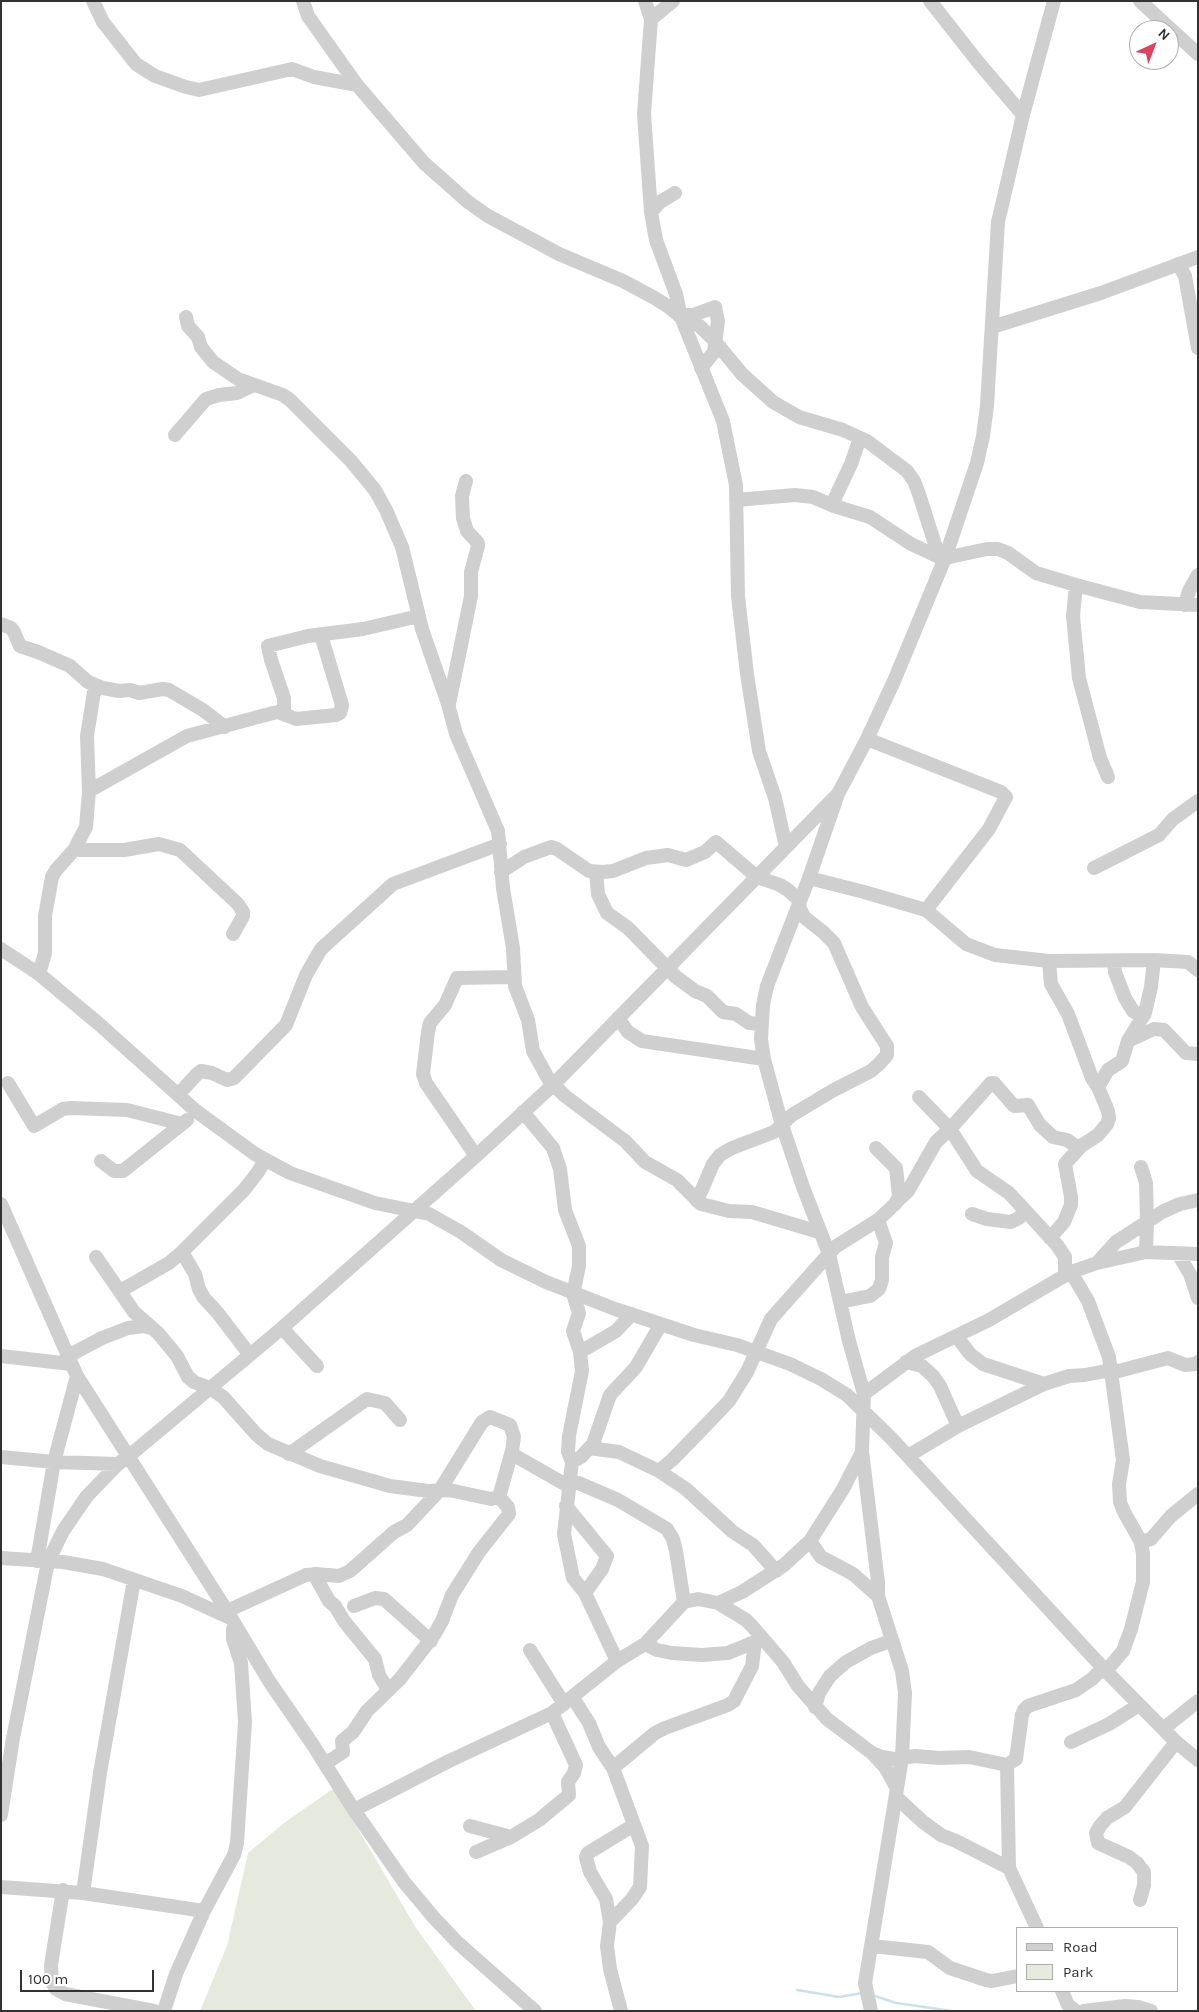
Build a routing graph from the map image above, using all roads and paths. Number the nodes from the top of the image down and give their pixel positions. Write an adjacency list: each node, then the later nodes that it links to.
1 (92, 1): 10 (street)
2 (303, 1): 10 (street)
3 (645, 1): 8 (street)
4 (673, 1): 8 (street)
5 (930, 1): 11 (street)
6 (1054, 1): 11 (street)
7 (1140, 1): 9 (street)
8 (651, 19): 13 (street)
9 (1198, 54)
10 (357, 85): 16 (street)
11 (1022, 115): 18 (street)
12 (676, 194): 13 (street)
13 (651, 212): 16 (street)
14 (1198, 257): 15 (street)
15 (1178, 264): 18 (street); 20 (street)
16 (684, 316): 19 (street); 19 (street); 21 (street)
17 (186, 317): 22 (street)
18 (992, 327): 28 (street)
19 (716, 342): 21 (street); 24 (street)
20 (1198, 348)
21 (701, 368): 26 (street)
22 (254, 385): 23 (street); 32 (street)
23 (175, 435)
24 (860, 438): 27 (street); 28 (street)
25 (466, 481): 36 (street)
26 (736, 500): 27 (street); 45 (street)
27 (834, 506): 28 (street)
28 (942, 557): 30 (street); 39 (street)
29 (1198, 576): 31 (street)
30 (1076, 585): 31 (street); 40 (street)
31 (1191, 605)
32 (419, 616): 34 (street); 36 (street)
33 (1, 624): 35 (street)
34 (321, 635): 37 (street); 37 (street)
35 (100, 687): 38 (street); 41 (street)
36 (448, 704): 44 (street)
37 (284, 714): 38 (street)
38 (225, 727): 41 (street)
39 (867, 738): 42 (street); 53 (street)
40 (1108, 777)
41 (89, 791): 46 (street)
42 (838, 794): 45 (street); 51 (street)
43 (1198, 801): 47 (street)
44 (500, 844): 48 (street); 72 (street)
45 (786, 847): 50 (street)
46 (74, 850): 54 (street); 61 (street)
47 (1094, 868)
48 (501, 872): 49 (street); 62 (street)
49 (596, 872): 50 (street); 59 (street)
50 (757, 877): 52 (street); 59 (street)
51 (809, 878): 52 (street); 53 (street)
52 (800, 900): 65 (street); 77 (street)
53 (926, 910): 58 (street)
54 (233, 934)
55 (1, 949): 61 (street)
56 (1114, 960): 57 (street); 58 (street); 63 (street)
57 (1154, 960): 60 (street); 63 (street)
58 (1049, 962): 71 (street)
59 (667, 968): 64 (street); 65 (street)
60 (1198, 970)
61 (39, 974): 72 (street)
62 (513, 977): 70 (street); 81 (street)
63 (1143, 1017): 66 (street)
64 (618, 1018): 68 (street); 70 (street)
65 (761, 1024): 68 (street)
66 (1128, 1041): 67 (street); 71 (street)
67 (1198, 1054)
68 (764, 1059): 77 (street)
69 (8, 1083): 76 (street)
70 (553, 1084): 75 (street); 86 (street)
71 (1098, 1086): 79 (street)
72 (178, 1095): 74 (street)
73 (919, 1096): 78 (street)
74 (196, 1111): 76 (street); 82 (street)
75 (523, 1112): 81 (street); 105 (street)
76 (182, 1124): 83 (street)
77 (782, 1125): 86 (street); 94 (street)
78 (950, 1129): 79 (street); 87 (street); 89 (street)
79 (1081, 1146): 95 (street)
80 (876, 1148): 87 (street)
81 (476, 1156): 90 (street)
82 (265, 1160): 90 (street); 96 (street)
83 (101, 1161)
84 (1141, 1167): 93 (street)
85 (1198, 1200): 93 (street)
86 (697, 1201): 94 (street)
87 (896, 1203): 92 (street)
88 (1, 1204): 119 (street)
89 (1024, 1211): 91 (street); 95 (street)
90 (414, 1212): 105 (street); 111 (street)
91 (972, 1214)
92 (878, 1220): 98 (street); 107 (street)
93 (1147, 1222): 97 (street); 102 (street)
94 (820, 1232): 98 (street)
95 (1050, 1238): 103 (street)
96 (182, 1252): 104 (street); 115 (street)
97 (1146, 1252): 99 (street); 102 (street)
98 (828, 1254): 107 (street); 114 (street)
99 (1178, 1254): 100 (street); 106 (street)
100 (1198, 1254)
101 (96, 1257): 104 (street)
102 (1097, 1263): 103 (street)
103 (1068, 1274): 112 (street); 121 (street)
104 (120, 1290): 110 (street)
105 (573, 1294): 108 (street); 113 (street)
106 (1198, 1298)
107 (840, 1302): 124 (street)
108 (632, 1314): 109 (street); 113 (street)
109 (660, 1324): 114 (street); 128 (street)
110 (151, 1328): 119 (street); 123 (street)
111 (282, 1328): 115 (street); 120 (street)
112 (957, 1337): 117 (street); 122 (street)
113 (580, 1352): 136 (street)
114 (756, 1352): 125 (street); 137 (street)
115 (250, 1355): 123 (street)
116 (1, 1356): 119 (street)
117 (906, 1362): 124 (street); 127 (street)
118 (1198, 1362): 121 (street)
119 (72, 1365): 134 (street); 135 (street)
120 (317, 1366)
121 (1111, 1371): 122 (street); 144 (street)
122 (1044, 1384): 127 (street)
123 (210, 1388): 130 (street); 134 (street)
124 (864, 1394): 125 (street)
125 (864, 1410): 129 (street); 132 (street)
126 (400, 1420): 130 (street)
127 (958, 1426): 132 (street)
128 (589, 1448): 136 (street); 137 (street)
129 (862, 1451): 143 (street); 151 (street)
130 (289, 1454): 139 (street)
131 (512, 1454): 138 (street); 139 (street); 141 (street)
132 (908, 1456): 162 (street)
133 (1, 1457): 135 (street)
134 (123, 1460): 135 (street); 146 (street); 155 (street)
135 (54, 1462): 146 (street)
136 (572, 1462): 138 (street)
137 (659, 1470): 147 (street)
138 (569, 1483): 142 (street); 152 (street)
139 (440, 1490): 141 (street); 148 (street)
140 (1198, 1494): 144 (street)
141 (499, 1496): 156 (street)
142 (566, 1506): 150 (street); 150 (street)
143 (810, 1541): 147 (street); 151 (street)
144 (1141, 1542): 162 (street)
145 (1, 1558): 146 (street)
146 (43, 1562): 149 (street); 180 (street)
147 (776, 1571): 153 (street)
148 (314, 1574): 155 (street); 163 (street)
149 (134, 1580): 155 (street); 188 (street)
150 (585, 1593): 161 (street)
151 (878, 1596): 158 (street)
152 (684, 1602): 153 (street); 159 (street)
153 (718, 1603): 157 (street)
154 (354, 1606): 156 (street)
155 (230, 1618): 175 (street); 190 (street)
156 (431, 1640): 163 (street)
157 (758, 1641): 159 (street); 167 (street); 177 (street)
158 (891, 1641): 167 (street); 173 (street)
159 (644, 1644): 161 (street)
160 (530, 1650): 164 (street)
161 (617, 1661): 164 (street)
162 (1105, 1670): 166 (street); 176 (street)
163 (388, 1690): 175 (street)
164 (568, 1701): 168 (street); 177 (street)
165 (1198, 1701): 169 (street)
166 (1139, 1705): 169 (street); 170 (street)
167 (815, 1707): 172 (street)
168 (552, 1713): 179 (street); 183 (street)
169 (1163, 1729): 171 (street)
170 (1071, 1742)
171 (1176, 1742): 174 (street); 189 (street)
172 (872, 1753): 173 (street); 178 (street)
173 (902, 1758): 176 (street); 178 (street)
174 (1198, 1760)
175 (325, 1764): 179 (street)
176 (1007, 1765): 185 (street)
177 (613, 1768): 181 (street)
178 (896, 1792): 185 (street); 193 (street)
179 (354, 1810): 198 (street)
180 (1, 1815)
181 (634, 1825): 191 (street); 191 (street)
182 (470, 1826): 183 (street)
183 (511, 1837): 184 (street)
184 (476, 1852)
185 (1009, 1868): 192 (street)
186 (1, 1887): 187 (street)
187 (63, 1890): 188 (street); 196 (street)
188 (83, 1893): 190 (street)
189 (1140, 1900)
190 (204, 1911): 197 (street)
191 (610, 1922): 199 (street)
192 (1036, 1927)
193 (872, 1946): 194 (street); 200 (street)
194 (1016, 1976)
195 (1062, 1992): 201 (street)
196 (154, 2011)
197 (164, 2011)
198 (535, 2011)
199 (621, 2011)
200 (872, 2011)
201 (1076, 2011)
202 (1084, 2011): 203 (street)
203 (1151, 2011)

